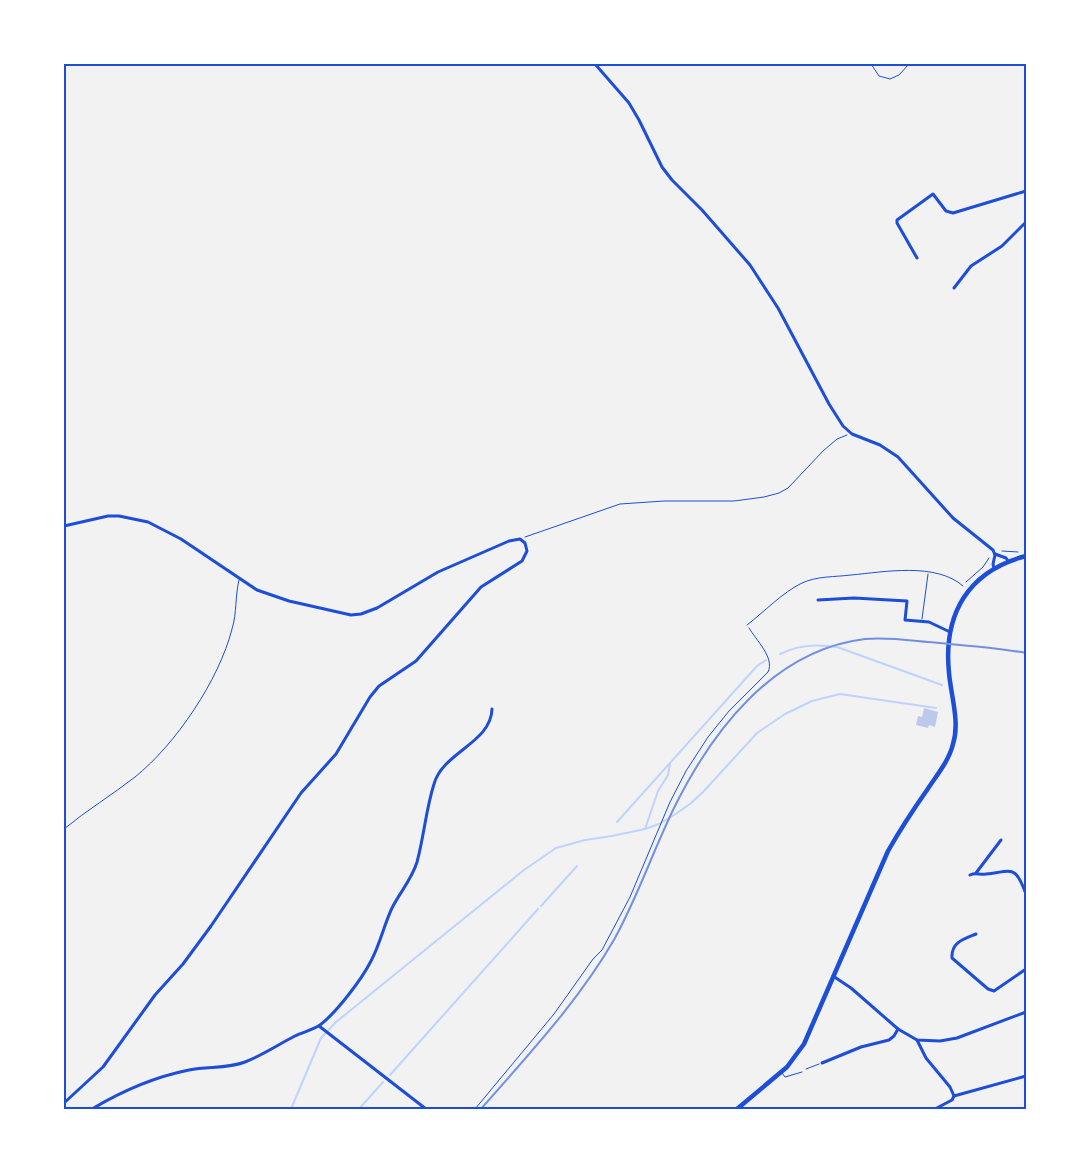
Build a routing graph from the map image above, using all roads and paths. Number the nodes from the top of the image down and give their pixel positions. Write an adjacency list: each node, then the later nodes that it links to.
1 (595, 64): 8 (street)
2 (871, 64): 3 (path)
3 (909, 64)
4 (1026, 191): 6 (street)
5 (1026, 222): 7 (street)
6 (917, 258)
7 (954, 288)
8 (852, 434): 10 (path); 12 (street)
9 (64, 526): 17 (street)
10 (520, 539): 17 (street); 41 (street)
11 (1021, 552): 12 (path)
12 (994, 553): 14 (street); 15 (street); 18 (path)
13 (1026, 556): 14 (main road)
14 (1008, 561): 15 (main road)
15 (994, 568): 22 (main road)
16 (928, 573): 18 (lane); 20 (lane); 21 (lane)
17 (239, 579): 24 (lane)
18 (963, 586)
19 (818, 600): 20 (street)
20 (921, 621): 22 (street)
21 (747, 625): 44 (path)
22 (950, 632): 31 (main road)
23 (492, 709): 33 (street)
24 (64, 829)
25 (1001, 840): 26 (street)
26 (976, 873): 27 (street); 28 (street)
27 (970, 875)
28 (1026, 894)
29 (976, 934): 30 (street)
30 (1026, 969)
31 (833, 976): 34 (street); 38 (main road)
32 (1026, 1012): 35 (street)
33 (319, 1026): 42 (street); 43 (street)
34 (898, 1029): 35 (street); 36 (street)
35 (917, 1040): 40 (street)
36 (822, 1063): 37 (path)
37 (802, 1072): 38 (lane)
38 (781, 1073): 45 (main road)
39 (1026, 1076): 40 (street)
40 (954, 1096): 46 (street)
41 (64, 1103)
42 (92, 1109)
43 (425, 1109)
44 (475, 1109)
45 (737, 1109)
46 (935, 1109)

